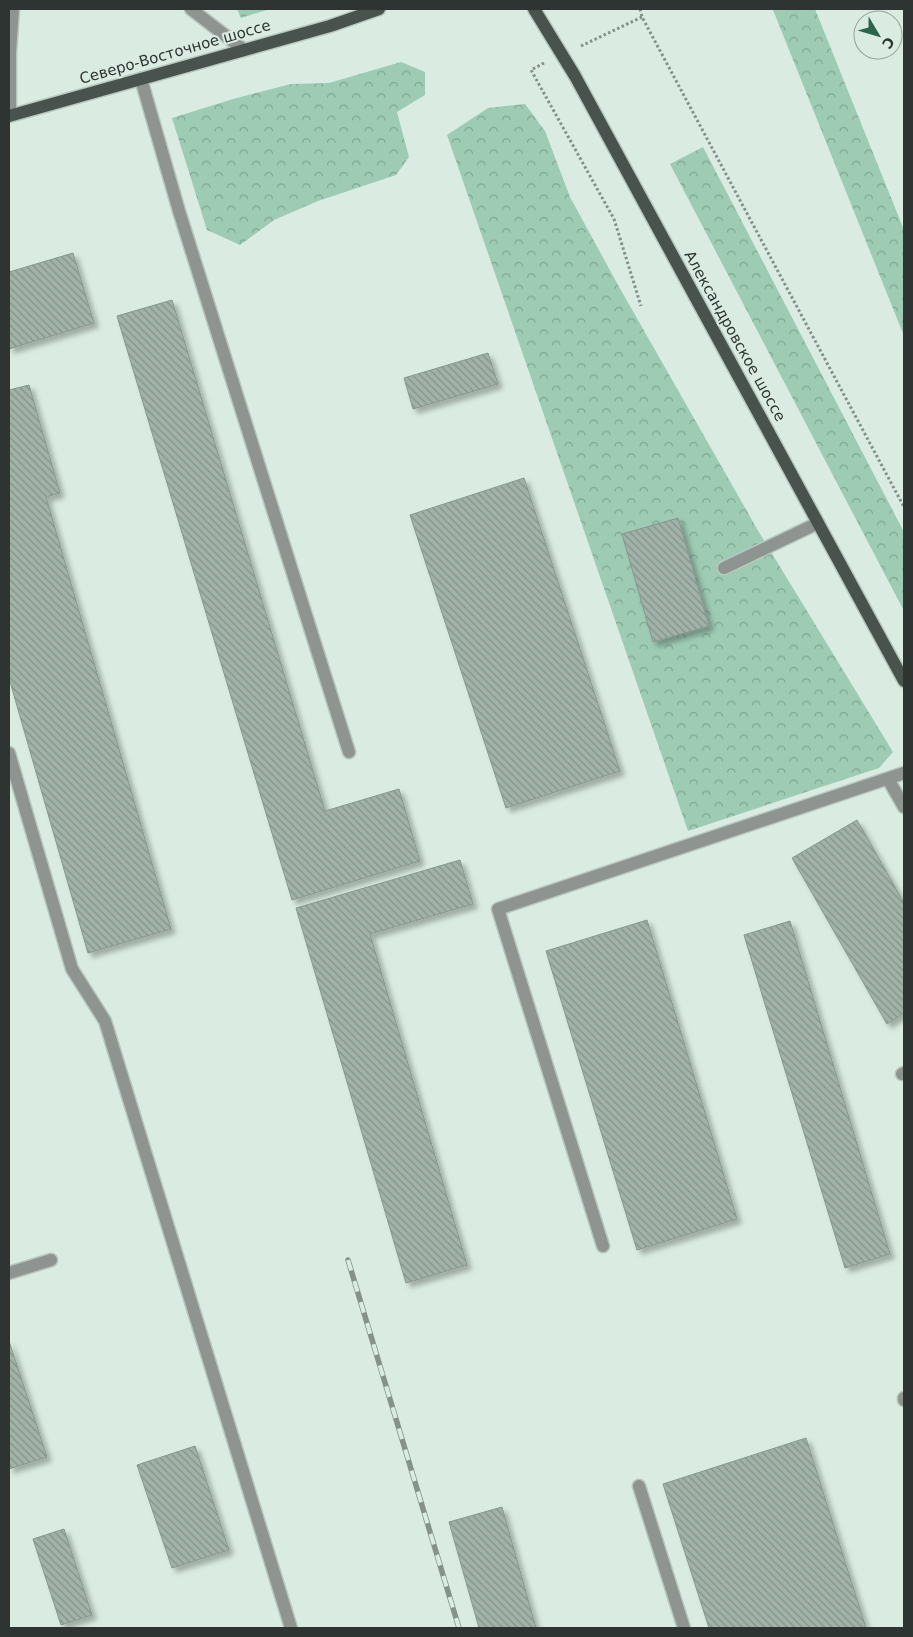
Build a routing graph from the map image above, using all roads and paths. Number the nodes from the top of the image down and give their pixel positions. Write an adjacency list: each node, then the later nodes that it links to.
1 (13, 9): 8 (lane)
2 (191, 9): 6 (lane)
3 (378, 9): 6 (main road, Северо-Восточное шоссе)
4 (534, 9): 10 (main road, Александровское шоссе)
5 (640, 9): 9 (path)
6 (244, 50): 7 (main road, Северо-Восточное шоссе)
7 (141, 79): 8 (main road, Северо-Восточное шоссе); 13 (lane)
8 (10, 116)
9 (904, 507)
10 (818, 523): 11 (lane); 12 (main road, Александровское шоссе)
11 (724, 568)
12 (904, 681)
13 (349, 752)
14 (9, 753): 22 (lane)
15 (904, 773): 16 (lane)
16 (888, 779): 17 (lane); 18 (lane)
17 (904, 807)
18 (603, 1246)
19 (51, 1260): 20 (lane)
20 (9, 1273)
21 (639, 1486): 23 (lane)
22 (292, 1628)
23 (684, 1628)

